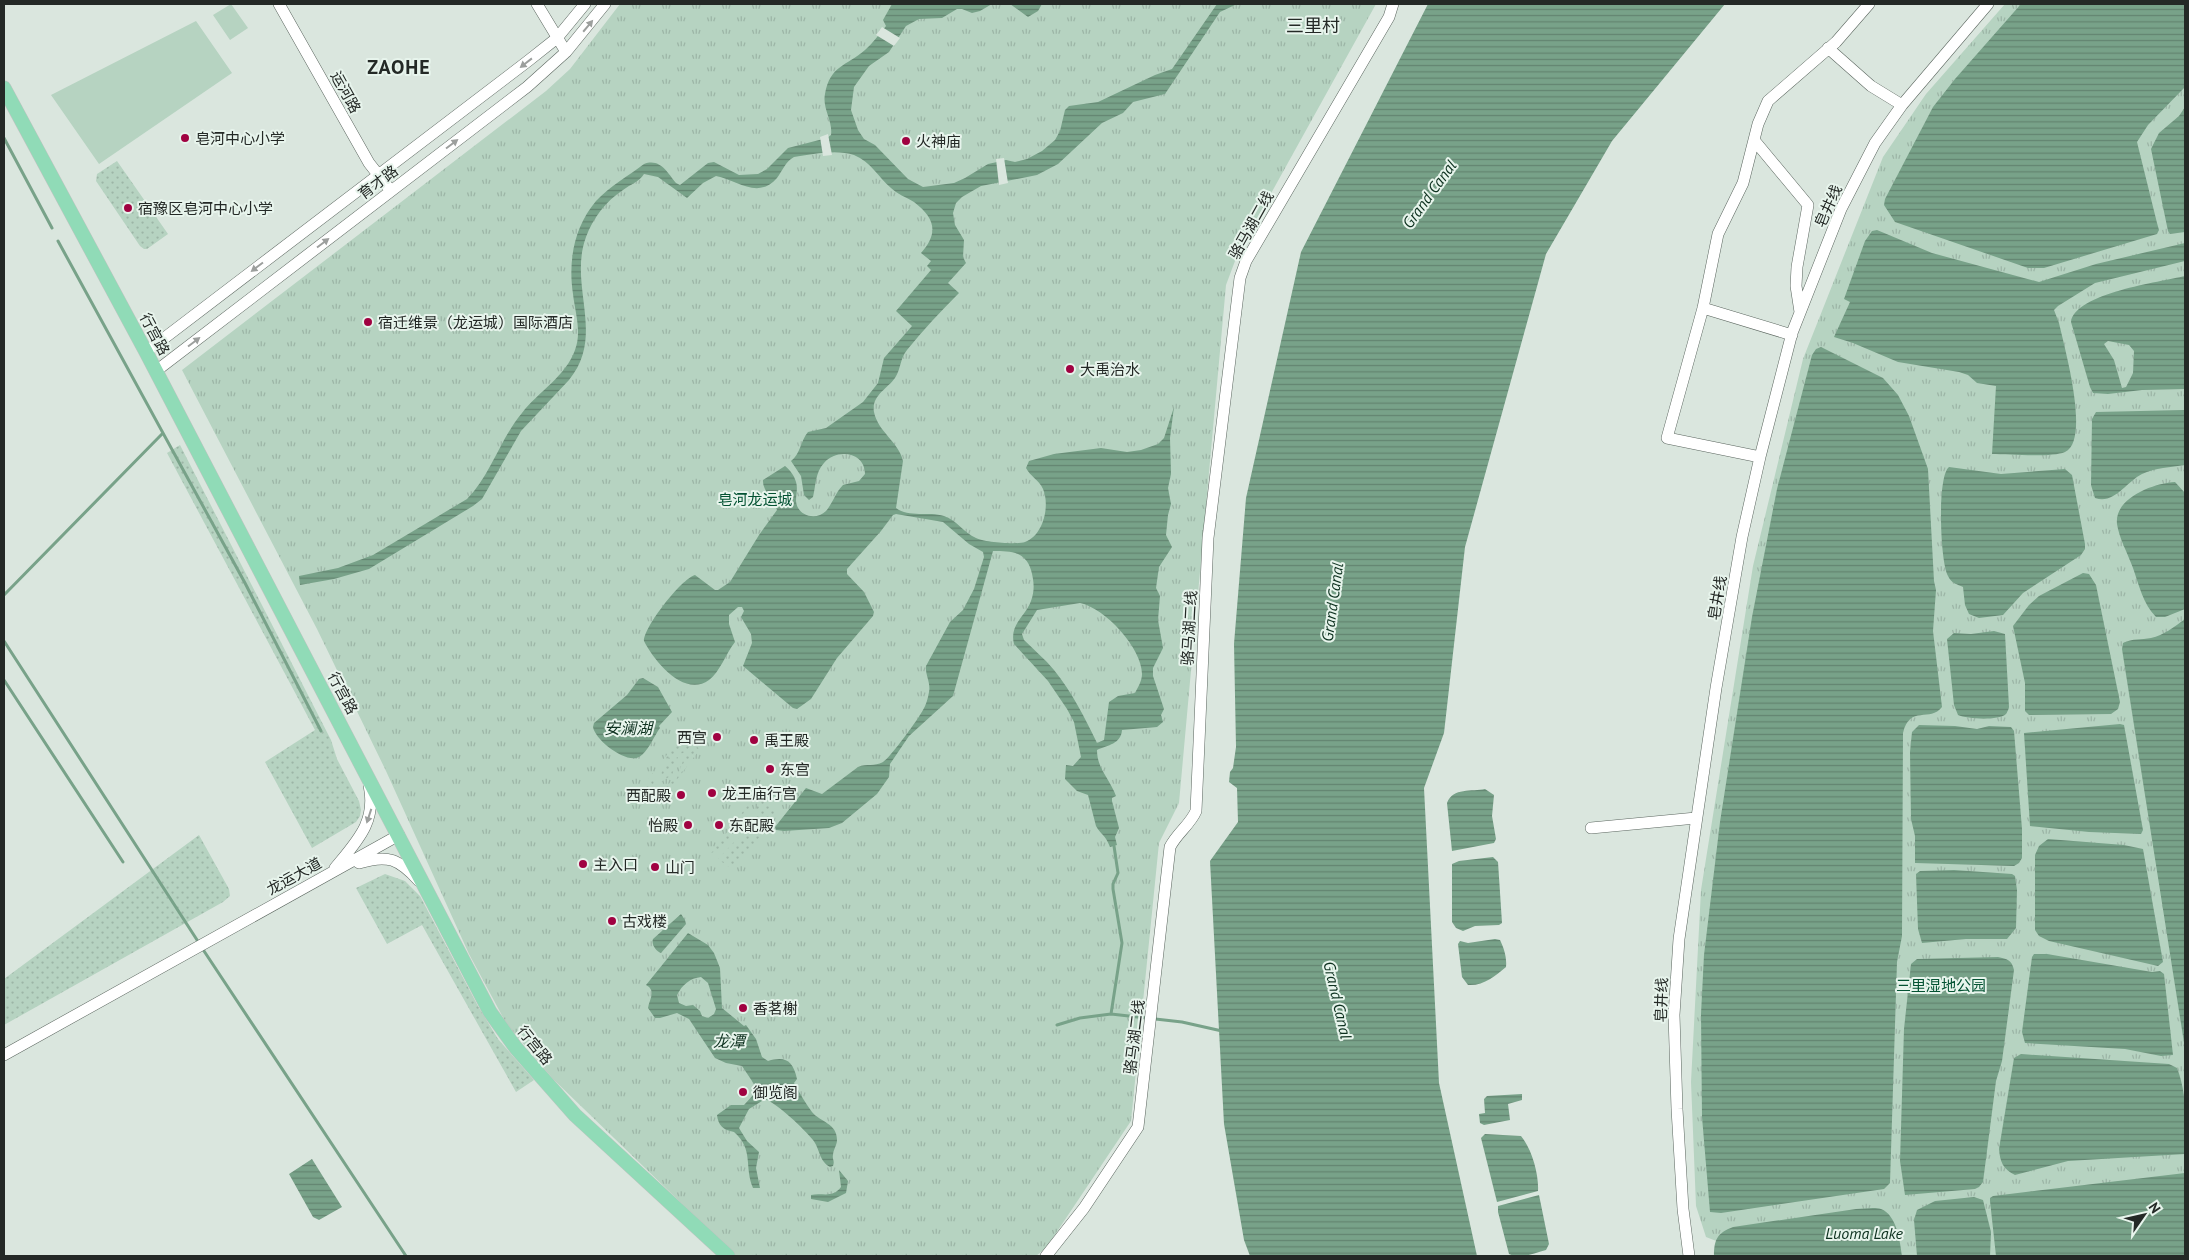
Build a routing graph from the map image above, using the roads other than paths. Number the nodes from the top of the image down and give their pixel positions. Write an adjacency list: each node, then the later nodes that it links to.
1 (279, 4): 14 (street, 运河路)
2 (538, 4): 8 (street)
3 (585, 4): 8 (street, 育才路)
4 (605, 4): 10 (street, 育才路, one-way to 4)
5 (1393, 4): 30 (street, 骆马湖二线)
6 (1869, 4): 9 (street)
7 (1988, 4): 12 (street, 皂井线)
8 (557, 38): 10 (street); 14 (street, 育才路, one-way to 14)
9 (1828, 48): 12 (street); 13 (street)
10 (566, 52): 15 (street, 育才路, one-way to 10)
11 (4, 88): 19 (main road, 行宫路)
12 (1902, 106): 17 (street, 皂井线)
13 (1754, 140): 16 (street); 17 (street)
14 (378, 176): 15 (street, 运河路); 19 (street, 育才路, one-way to 19)
15 (390, 191): 20 (street, 育才路, one-way to 15)
16 (1703, 308): 18 (street); 21 (street)
17 (1800, 313): 18 (street, 皂井线)
18 (1792, 334): 21 (street, 皂井线)
19 (146, 352): 20 (main road, 行宫路)
20 (156, 371): 22 (main road, 行宫路)
21 (1760, 457): 23 (street, 皂井线)
22 (365, 769): 25 (main road, 行宫路); 26 (street, one-way to 26)
23 (1696, 818): 24 (street); 31 (street, 皂井线)
24 (1591, 828)
25 (399, 835): 26 (street, 龙运大道); 27 (main road, 行宫路)
26 (334, 871): 27 (street); 28 (street, 龙运大道)
27 (428, 892): 29 (main road, 行宫路)
28 (4, 1055)
29 (728, 1256)
30 (1046, 1256)
31 (1689, 1256)

